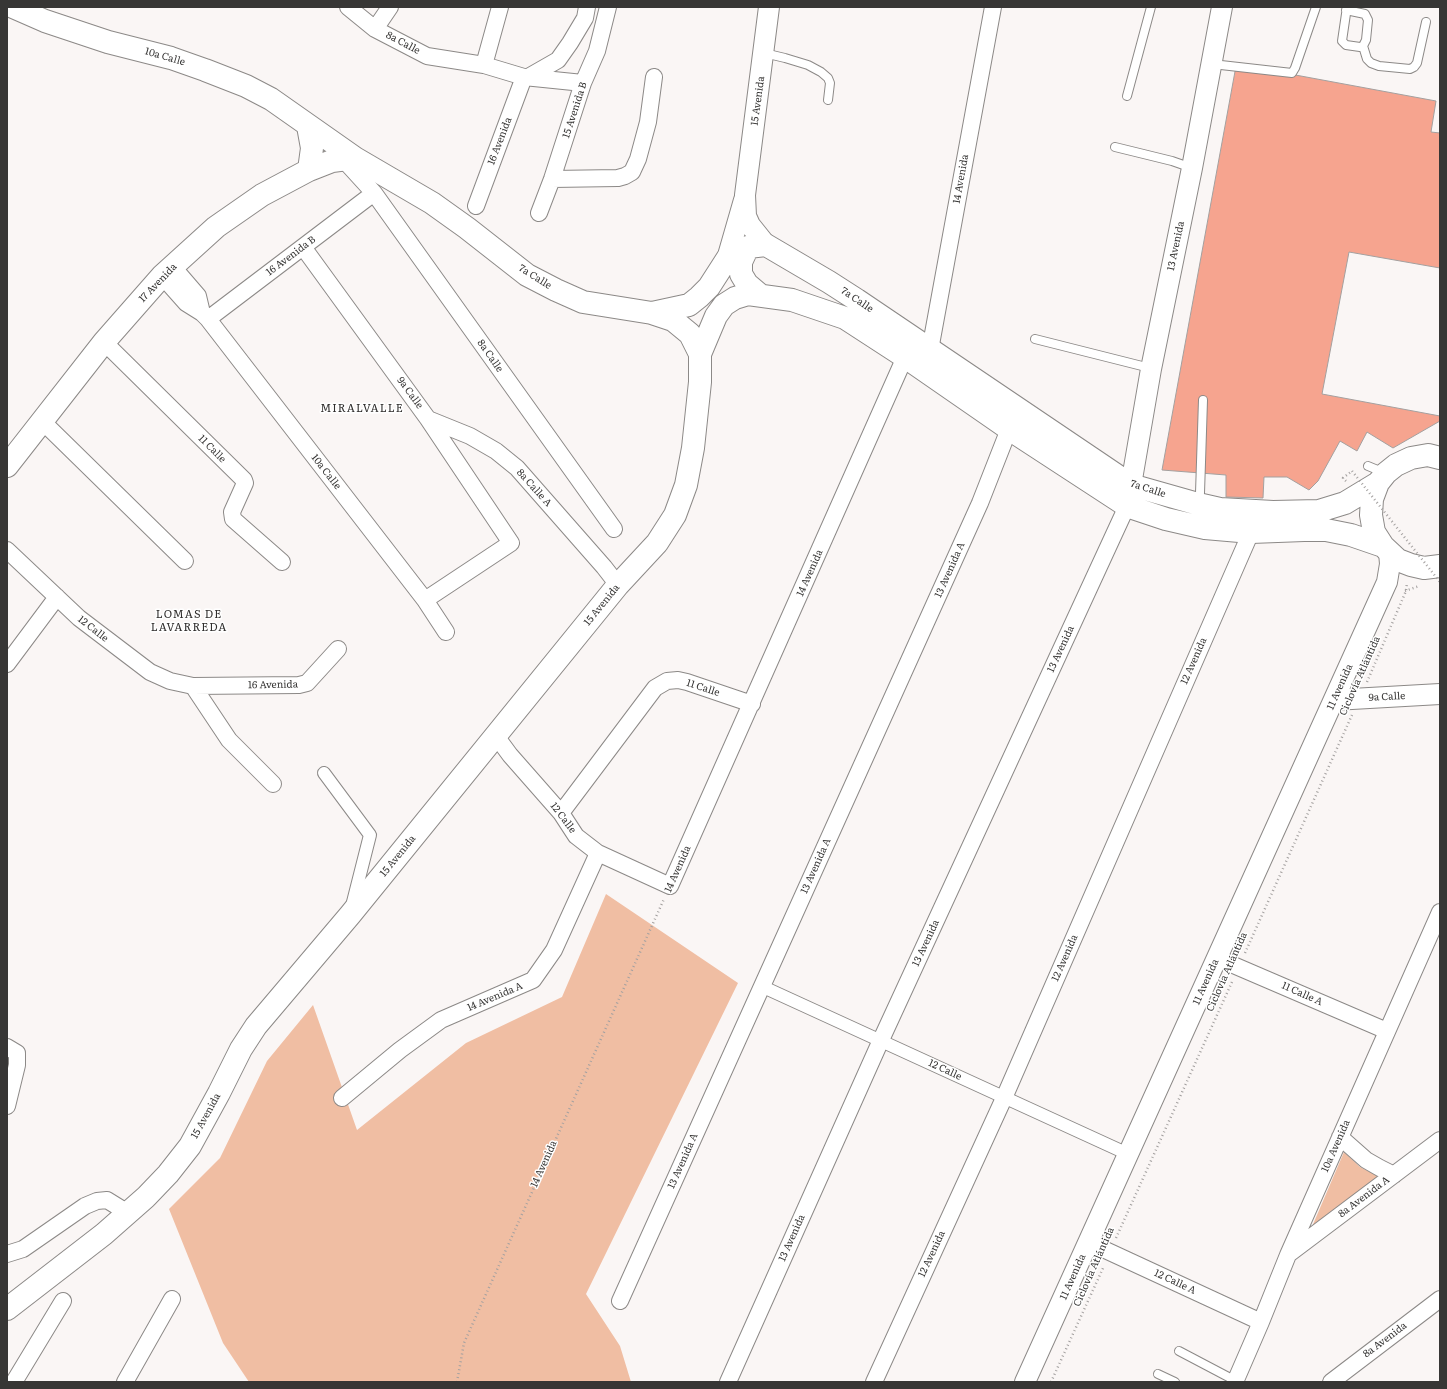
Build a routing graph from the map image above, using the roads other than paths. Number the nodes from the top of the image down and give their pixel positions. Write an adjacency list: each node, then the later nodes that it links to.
1 (13, 7): 24 (main road, 10a Calle)
2 (348, 7): 14 (street, 8a Calle)
3 (390, 7): 14 (street)
4 (500, 7): 18 (street)
5 (588, 7): 19 (street)
6 (608, 7): 21 (street, 15 Avenida B)
7 (769, 7): 16 (street, 15 Avenida)
8 (993, 7): 43 (street, 14 Avenida)
9 (1151, 7): 22 (lane)
10 (1222, 7): 17 (street, 13 Avenida)
11 (1316, 7): 17 (lane)
12 (1347, 8): 15 (lane); 15 (lane)
13 (1426, 22): 15 (lane)
14 (375, 29): 18 (street, 8a Calle)
15 (1364, 46)
16 (764, 54): 23 (lane); 31 (street, 15 Avenida)
17 (1212, 64): 27 (street, 13 Avenida)
18 (484, 65): 19 (street, 8a Calle)
19 (527, 77): 21 (street, 8a Calle); 32 (street, 16 Avenida)
20 (654, 77): 29 (street)
21 (583, 84): 29 (street, 15 Avenida B)
22 (1127, 96)
23 (828, 100)
24 (308, 126): 26 (main road, 10a Calle); 28 (main road)
25 (1115, 147): 27 (lane)
26 (349, 159): 28 (main road, 17 Avenida); 30 (street, 8a Calle); 39 (main road, 7a Calle)
27 (1192, 168): 46 (street, 13 Avenida)
28 (309, 170): 37 (main road, 17 Avenida)
29 (552, 179): 33 (street, 15 Avenida B)
30 (370, 188): 35 (street, 16 Avenida B); 56 (street, 8a Calle)
31 (746, 195): 34 (street, 15 Avenida); 36 (street, 15 Avenida)
32 (476, 206)
33 (539, 213)
34 (757, 246): 36 (main road, 7a Calle); 38 (main road); 43 (main road, 7a Calle)
35 (303, 247): 40 (street, 16 Avenida B); 48 (street, 9a Calle)
36 (727, 259): 39 (main road, 7a Calle)
37 (168, 272): 40 (street, 10a Calle); 42 (main road, 17 Avenida)
38 (760, 295): 44 (main road, 7a Calle); 45 (main road, 7a Calle)
39 (652, 313): 44 (main road)
40 (205, 316): 67 (street, 10a Calle)
41 (1035, 339): 46 (lane)
42 (104, 342): 49 (main road, 17 Avenida); 61 (street, 11 Calle)
43 (930, 350): 54 (main road, 7a Calle)
44 (700, 354): 65 (main road, 15 Avenida)
45 (905, 357): 50 (main road, 7a Calle); 74 (street, 14 Avenida)
46 (1151, 369): 54 (street, 13 Avenida)
47 (1203, 400): 55 (lane)
48 (428, 419): 65 (street, 8a Calle A); 67 (street, 9a Calle)
49 (42, 421): 52 (main road, 17 Avenida); 60 (street)
50 (1009, 429): 54 (main road, 7a Calle); 84 (street, 13 Avenida A)
51 (1436, 454): 53 (main road, 7a Calle)
52 (7, 466)
53 (1378, 474): 55 (main road, 7a Calle); 58 (main road)
54 (1129, 496): 55 (main road, 7a Calle); 57 (main road, 7a Calle); 86 (street, 13 Avenida)
55 (1198, 504)
56 (614, 529)
57 (1251, 532): 58 (main road, 7a Calle); 89 (street, 12 Avenida)
58 (1386, 549): 62 (main road); 64 (street, 11 Avenida)
59 (7, 550): 66 (street, 12 Calle)
60 (185, 561)
61 (282, 562)
62 (1409, 564): 63 (main road); 64 (street, 11 Avenida)
63 (1440, 566)
64 (1387, 582): 73 (street, 11 Avenida)
65 (618, 585): 75 (main road, 15 Avenida)
66 (57, 597): 70 (street); 71 (street, 12 Calle)
67 (425, 600): 68 (street, 10a Calle)
68 (446, 632)
69 (338, 649): 71 (street, 16 Avenida)
70 (7, 664)
71 (193, 686): 77 (street)
72 (1440, 694): 73 (street, 9a Calle)
73 (1334, 700): 83 (street, 11 Avenida)
74 (752, 704): 78 (street, 11 Calle); 80 (street, 14 Avenida)
75 (496, 736): 78 (street, 12 Calle); 82 (main road, 15 Avenida)
76 (324, 773): 82 (street)
77 (273, 784)
78 (561, 813): 79 (street, 12 Calle)
79 (598, 853): 80 (street, 12 Calle); 88 (street, 14 Avenida A)
80 (670, 886)
81 (1440, 912): 85 (street, 10a Avenida)
82 (350, 915): 95 (main road, 15 Avenida)
83 (1217, 958): 85 (street, 11 Calle A); 93 (street, 11 Avenida)
84 (762, 986): 86 (street, 12 Calle); 102 (street, 13 Avenida A)
85 (1387, 1031): 91 (street, 10a Avenida)
86 (881, 1040): 89 (street, 12 Calle); 110 (street, 13 Avenida)
87 (12, 1050): 90 (street)
88 (342, 1098)
89 (1004, 1098): 93 (street, 12 Calle); 111 (street, 12 Avenida)
90 (7, 1106)
91 (1340, 1137): 94 (street); 98 (street, 10a Avenida)
92 (1440, 1140): 94 (street, 8a Avenida A)
93 (1128, 1154): 96 (street, 11 Avenida)
94 (1394, 1175): 98 (street, 8a Avenida A)
95 (128, 1213): 97 (street); 103 (main road, 15 Avenida)
96 (1088, 1242): 104 (street, 12 Calle A); 112 (street, 11 Avenida)
97 (7, 1254)
98 (1288, 1255): 104 (street, 10a Avenida)
99 (172, 1299): 109 (street)
100 (1440, 1299): 114 (street, 8a Avenida)
101 (63, 1301): 108 (street)
102 (620, 1301)
103 (7, 1309)
104 (1261, 1322): 107 (street, 10a Avenida)
105 (1180, 1351): 107 (lane)
106 (1158, 1374): 113 (lane)
107 (1236, 1381)
108 (14, 1382)
109 (125, 1382)
110 (728, 1382)
111 (874, 1382)
112 (1025, 1382)
113 (1175, 1382)
114 (1331, 1382)

